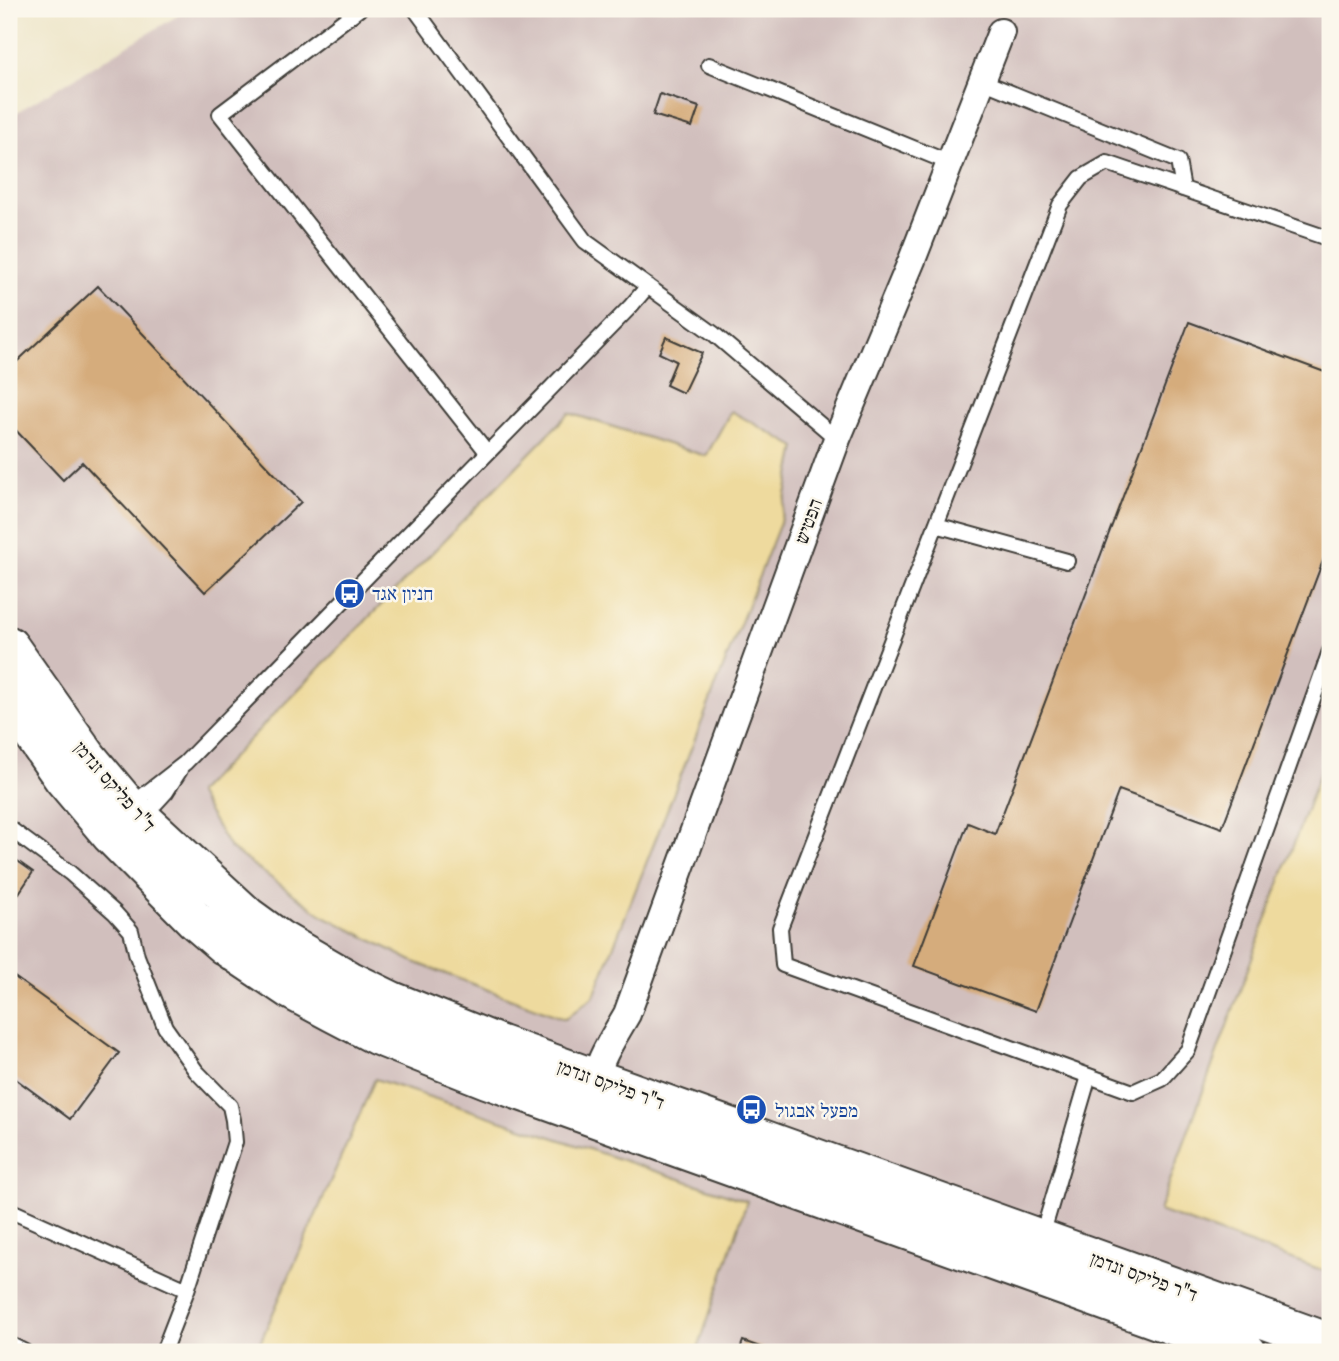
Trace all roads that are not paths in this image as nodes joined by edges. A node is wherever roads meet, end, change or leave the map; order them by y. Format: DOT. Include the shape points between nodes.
graph roads {
  1 [pos="359,9"];
  2 [pos="415,9"];
  3 [pos="1001,32"];
  4 [pos="709,65"];
  5 [pos="982,81"];
  6 [pos="950,163"];
  7 [pos="1183,189"];
  8 [pos="1330,239"];
  9 [pos="648,286"];
  10 [pos="837,439"];
  11 [pos="487,452"];
  12 [pos="936,525"];
  13 [pos="1066,561"];
  14 [pos="9,646"];
  15 [pos="1330,651"];
  16 [pos="23,705"];
  17 [pos="124,823"];
  18 [pos="9,828"];
  19 [pos="1089,1076"];
  20 [pos="603,1081"];
  21 [pos="592,1117"];
  22 [pos="9,1210"];
  23 [pos="1041,1239"];
  24 [pos="187,1290"];
  25 [pos="1330,1343"];
  26 [pos="9,1344"];
  27 [pos="25,1352"];
  28 [pos="163,1352"];
  29 [pos="1247,1352"];
  1 -- 11 [label="lane" via="220,114"];
  2 -- 9 [label="lane" via="585,241"];
  3 -- 5 [label="street, הפטיש"];
  4 -- 6 [label="lane"];
  5 -- 6 [label="street, הפטיש"];
  5 -- 7 [label="lane" via="1178,161"];
  6 -- 10 [label="street, הפטיש"];
  7 -- 8 [label="lane"];
  7 -- 12 [label="lane" via="1107,163 1081,178 1060,205"];
  9 -- 10 [label="lane" via="714,334"];
  9 -- 11 [label="lane"];
  10 -- 20 [label="street, הפטיש" via="627,1014 619,1063"];
  11 -- 17 [label="lane" via="185,764 166,792"];
  12 -- 13 [label="lane"];
  12 -- 19 [label="lane" via="780,928 783,965"];
  14 -- 16 [label="street, ד\"ר פליקס זנדמן"];
  15 -- 19 [label="lane" via="1188,1050 1162,1079 1133,1092"];
  16 -- 17 [label="street, ד\"ר פליקס זנדמן" via="64,778"];
  17 -- 20 [label="street, ד\"ר פליקס זנדמן" via="280,940 392,1002"];
  17 -- 21 [label="street, ד\"ר פליקס זנדמן" via="195,920 291,989 376,1035"];
  18 -- 24 [label="lane" via="70,873 131,931 165,1027 196,1071 230,1106 234,1142"];
  19 -- 23 [label="lane"];
  20 -- 21 [label="street, הפטיש"];
  20 -- 23 [label="street, ד\"ר פליקס זנדמן"];
  21 -- 29 [label="street, ד\"ר פליקס זנדמן"];
  22 -- 24 [label="lane"];
  23 -- 25 [label="street, ד\"ר פליקס זנדמן"];
  24 -- 28 [label="lane"];
  26 -- 27 [label="lane"];
}
